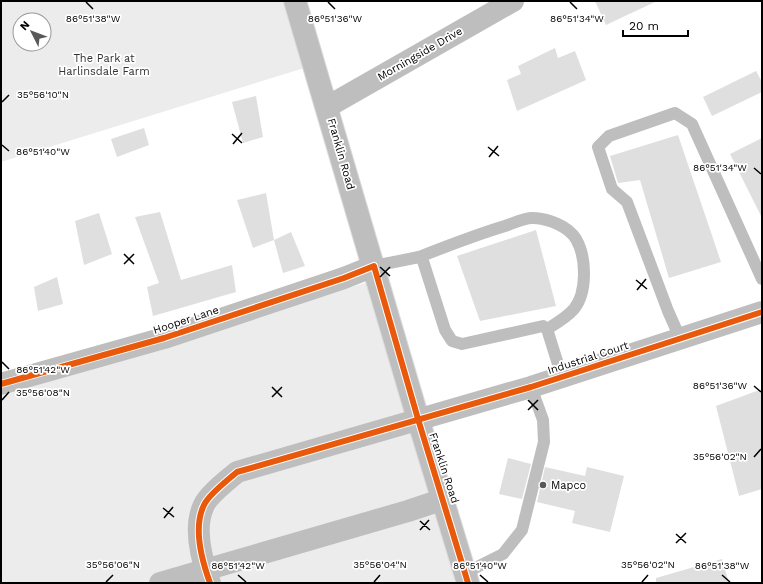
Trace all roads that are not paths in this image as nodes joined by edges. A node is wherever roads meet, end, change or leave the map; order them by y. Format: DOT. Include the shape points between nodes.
graph roads {
  1 [pos="295,1"];
  2 [pos="513,1"];
  3 [pos="327,107"];
  4 [pos="419,257"];
  5 [pos="374,266"];
  6 [pos="762,279"];
  7 [pos="762,312"];
  8 [pos="547,329"];
  9 [pos="680,338"];
  10 [pos="562,377"];
  11 [pos="1,384"];
  12 [pos="531,387"];
  13 [pos="418,419"];
  14 [pos="444,499"];
  15 [pos="207,576"];
  16 [pos="467,578"];
  17 [pos="160,583"];
  1 -- 3 [label="street, Franklin Road"];
  2 -- 3 [label="street, Morningside Drive"];
  3 -- 5 [label="street, Franklin Road"];
  4 -- 5 [label="lane"];
  4 -- 8 [label="lane" via="423,261 445,330 452,341 462,344 538,326"];
  4 -- 8 [label="lane" via="467,238 533,218 551,221 566,229 576,240 582,257 584,288 575,308"];
  5 -- 11 [label="street, Hooper Lane" via="164,338"];
  5 -- 13 [label="street, Franklin Road"];
  6 -- 9 [label="lane" via="692,124 675,113 609,136 598,147 612,189 627,202"];
  7 -- 9 [label="street, Industrial Court"];
  8 -- 10 [label="lane"];
  9 -- 10 [label="street, Industrial Court"];
  10 -- 12 [label="street, Industrial Court"];
  12 -- 13 [label="street, Industrial Court"];
  12 -- 16 [label="lane" via="543,420 544,442 522,530 503,554"];
  13 -- 14 [label="street, Franklin Road"];
  13 -- 15 [label="street, Industrial Court" via="237,472 204,504 199,527"];
  14 -- 15 [label="street"];
  14 -- 16 [label="street, Franklin Road"];
  15 -- 17 [label="street"];
}
